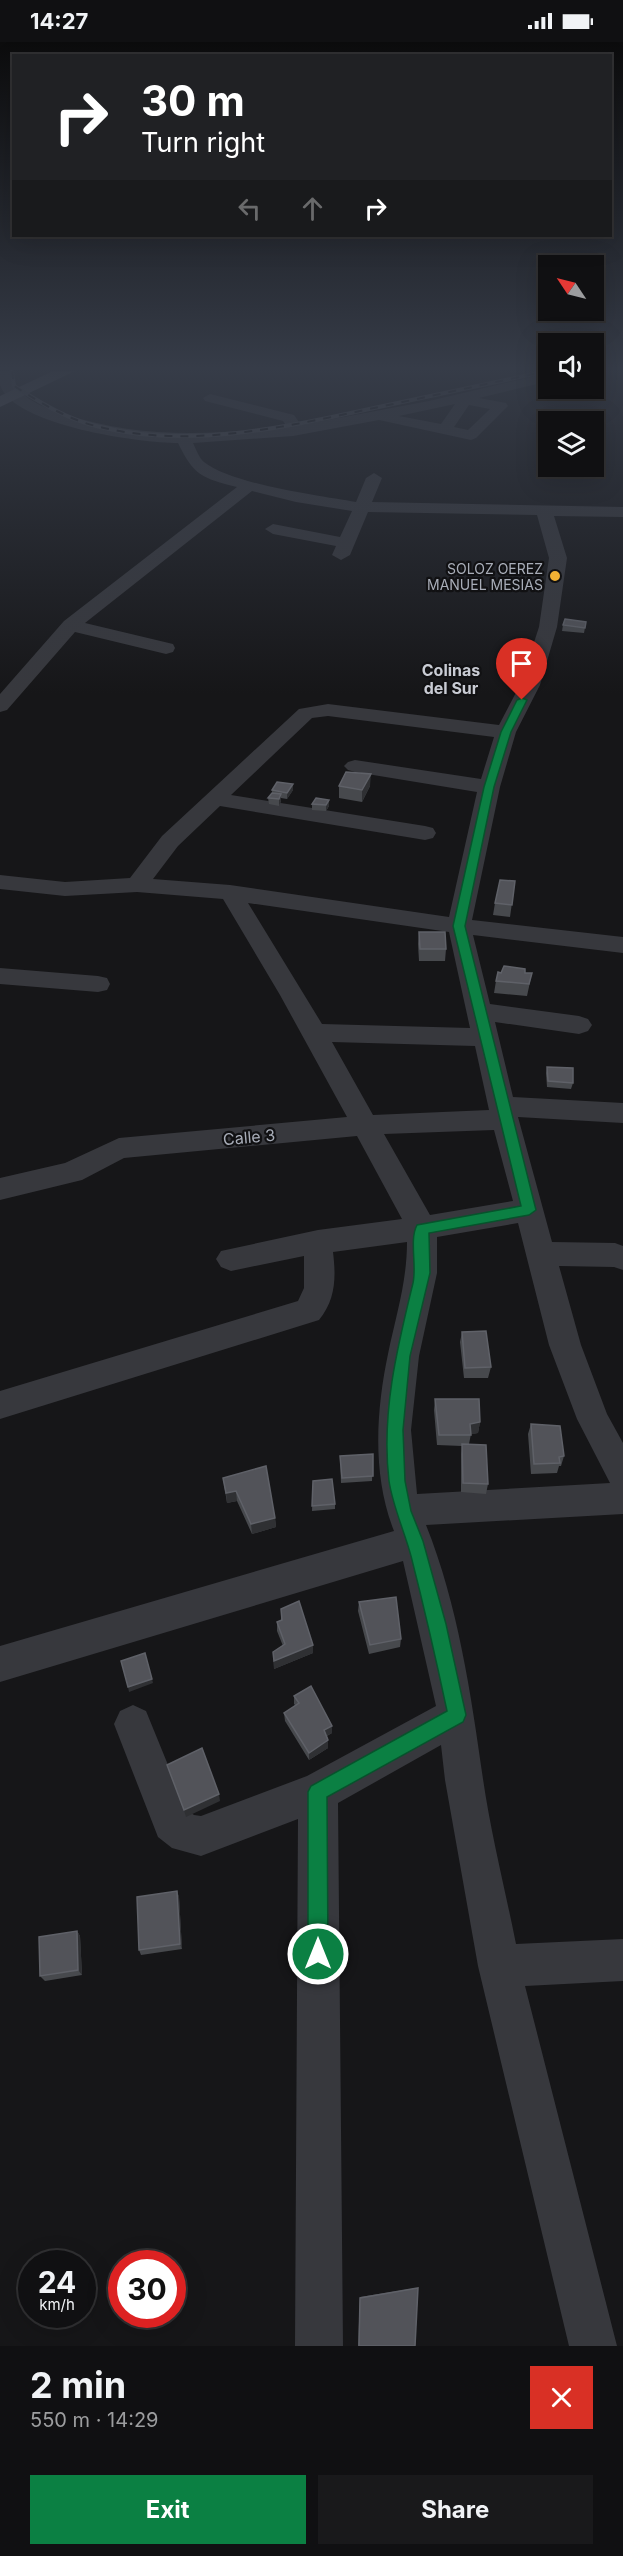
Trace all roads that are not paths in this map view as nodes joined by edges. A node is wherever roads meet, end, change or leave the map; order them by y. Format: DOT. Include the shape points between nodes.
graph roads {
  1 [pos="374,478"];
  2 [pos="223,479"];
  3 [pos="248,486"];
  4 [pos="359,507"];
  5 [pos="544,511"];
  6 [pos="623,512"];
  7 [pos="273,529"];
  8 [pos="71,625"];
  9 [pos="166,648"];
  10 [pos="0,706"];
  11 [pos="506,732"];
  12 [pos="355,766"];
  13 [pos="489,787"];
  14 [pos="216,799"];
  15 [pos="425,832"];
  16 [pos="0,882"];
  17 [pos="137,885"];
  18 [pos="230,892"];
  19 [pos="459,926"];
  20 [pos="623,945"];
  21 [pos="0,975"];
  22 [pos="98,984"];
  23 [pos="479,1011"];
  24 [pos="579,1025"];
  25 [pos="315,1033"];
  26 [pos="485,1037"];
  27 [pos="503,1112"];
  28 [pos="623,1113"];
  29 [pos="366,1125"];
  30 [pos="0,1189"];
  31 [pos="529,1210"];
  32 [pos="422,1228"];
  33 [pos="318,1242"];
  34 [pos="540,1254"];
  35 [pos="623,1258"];
  36 [pos="231,1259"];
  37 [pos="0,1405"];
  38 [pos="623,1475"];
  39 [pos="623,1498"];
  40 [pos="409,1526"];
  41 [pos="0,1664"];
  42 [pos="457,1715"];
  43 [pos="133,1724"];
  44 [pos="318,1792"];
  45 [pos="623,1960"];
  46 [pos="499,1966"];
  47 [pos="319,2346"];
  48 [pos="593,2346"];
  1 -- 4 [label="street"];
  2 -- 3 [label="street"];
  3 -- 4 [label="street"];
  3 -- 8 [label="street"];
  4 -- 5 [label="street"];
  4 -- 7 [label="street" via="343,549"];
  5 -- 6 [label="street"];
  5 -- 11 [label="street" via="558,558 548,627 530,685"];
  8 -- 9 [label="street"];
  8 -- 10 [label="street"];
  11 -- 13 [label="street"];
  11 -- 14 [label="street" via="314,710 300,717"];
  12 -- 13 [label="street"];
  13 -- 19 [label="street"];
  14 -- 15 [label="street"];
  14 -- 17 [label="street" via="170,841"];
  16 -- 17 [label="street" via="66,889"];
  17 -- 18 [label="street"];
  18 -- 19 [label="street"];
  18 -- 25 [label="street"];
  19 -- 20 [label="street"];
  19 -- 23 [label="street"];
  21 -- 22 [label="street"];
  23 -- 24 [label="street"];
  23 -- 26 [label="street"];
  25 -- 26 [label="street"];
  25 -- 29 [label="street"];
  26 -- 27 [label="street"];
  27 -- 28 [label="street, Calle 3"];
  27 -- 29 [label="street, Calle 3"];
  27 -- 31 [label="street"];
  29 -- 30 [label="street, Calle 3" via="119,1148 72,1172"];
  29 -- 32 [label="street"];
  31 -- 32 [label="street"];
  31 -- 34 [label="street"];
  32 -- 33 [label="street"];
  32 -- 40 [label="street" via="422,1273 403,1356 395,1430 397,1481"];
  33 -- 36 [label="street"];
  33 -- 37 [label="street" via="319,1291 315,1305 308,1311"];
  34 -- 35 [label="street"];
  34 -- 38 [label="street" via="565,1345 593,1419"];
  39 -- 40 [label="street"];
  40 -- 41 [label="street"];
  40 -- 42 [label="street" via="437,1624"];
  42 -- 44 [label="street"];
  42 -- 46 [label="street" via="464,1780"];
  43 -- 44 [label="street" via="172,1823 186,1834 201,1836"];
  44 -- 47 [label="street"];
  45 -- 46 [label="street"];
  46 -- 48 [label="street"];
}
